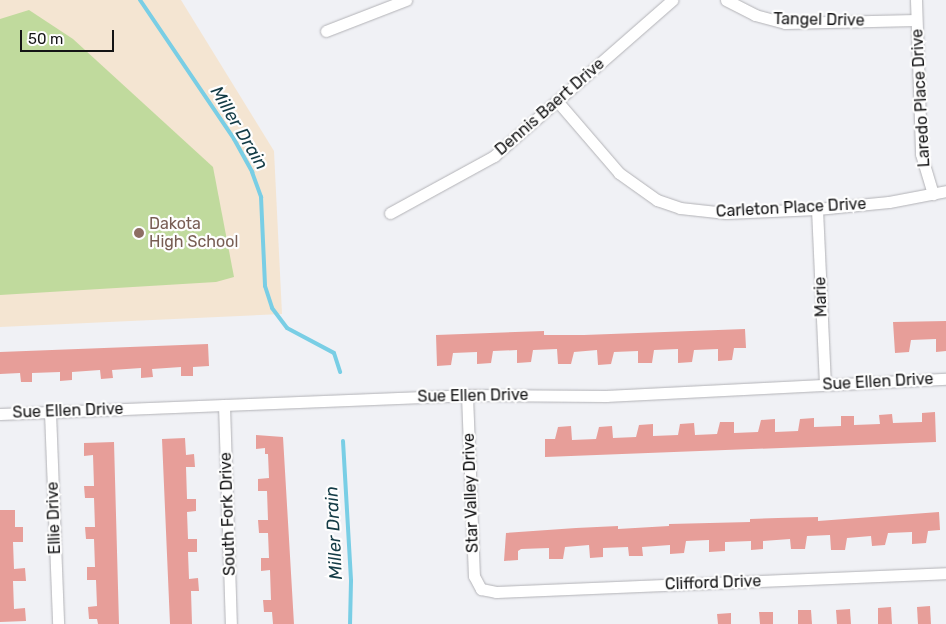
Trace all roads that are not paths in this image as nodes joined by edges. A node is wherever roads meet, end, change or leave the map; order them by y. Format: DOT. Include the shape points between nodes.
graph roads {
  1 [pos="406,0"];
  2 [pos="672,0"];
  3 [pos="726,0"];
  4 [pos="916,0"];
  5 [pos="916,20"];
  6 [pos="326,32"];
  7 [pos="558,102"];
  8 [pos="946,191"];
  9 [pos="933,194"];
  10 [pos="817,209"];
  11 [pos="390,213"];
  12 [pos="946,380"];
  13 [pos="825,385"];
  14 [pos="468,395"];
  15 [pos="224,405"];
  16 [pos="50,412"];
  17 [pos="0,414"];
  18 [pos="946,573"];
  19 [pos="481,589"];
  20 [pos="58,624"];
  21 [pos="231,624"];
  1 -- 6 [label="street"];
  2 -- 7 [label="street, Dennis Baert Drive"];
  3 -- 5 [label="street, Tangel Drive" via="755,15 785,22"];
  4 -- 5 [label="street, Laredo Place Drive"];
  5 -- 9 [label="street, Laredo Place Drive" via="921,154"];
  7 -- 10 [label="street, Carleton Place Drive" via="619,174 657,200 680,208 726,213"];
  7 -- 11 [label="street, Dennis Baert Drive" via="494,156"];
  8 -- 9 [label="street, Carleton Place Drive"];
  9 -- 10 [label="street, Carleton Place Drive"];
  10 -- 13 [label="street, Marie"];
  12 -- 13 [label="street, Sue Ellen Drive"];
  13 -- 14 [label="street, Sue Ellen Drive" via="606,396"];
  14 -- 15 [label="street, Sue Ellen Drive"];
  14 -- 19 [label="street, Star Valley Drive" via="474,576"];
  15 -- 16 [label="street, Sue Ellen Drive"];
  15 -- 21 [label="street, South Fork Drive"];
  16 -- 17 [label="street, Sue Ellen Drive"];
  16 -- 20 [label="street, Ellie Drive"];
  18 -- 19 [label="street, Clifford Drive" via="496,592"];
}
